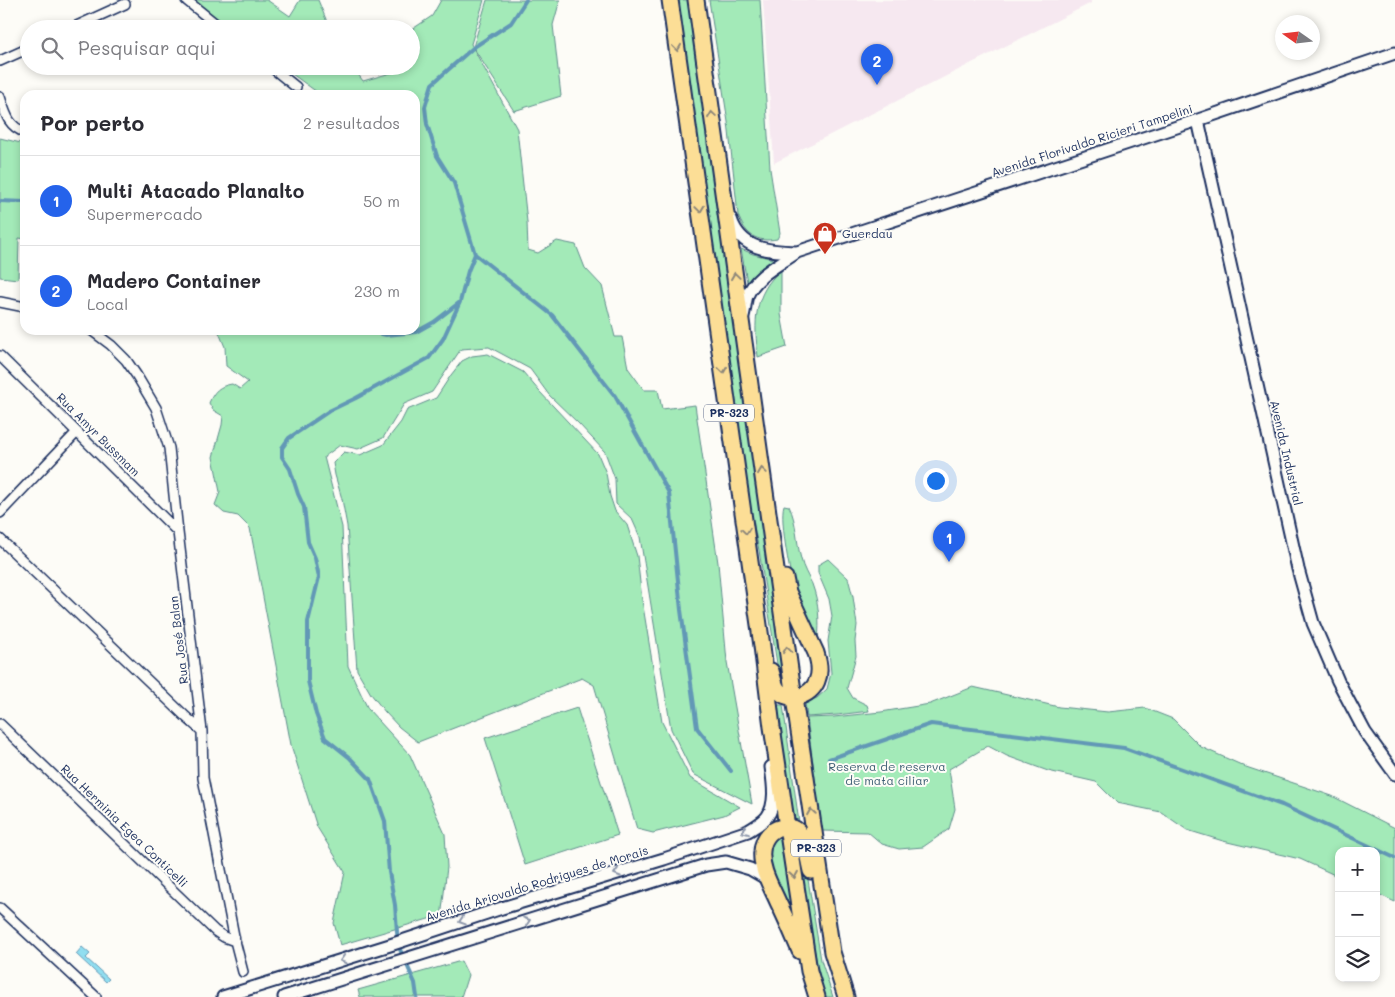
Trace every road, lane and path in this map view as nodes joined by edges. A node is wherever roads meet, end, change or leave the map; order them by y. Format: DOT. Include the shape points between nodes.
graph roads {
  1 [pos="186,0"];
  2 [pos="670,0"];
  3 [pos="696,0"];
  4 [pos="125,4"];
  5 [pos="90,20"];
  6 [pos="211,20"];
  7 [pos="20,52"];
  8 [pos="1395,53"];
  9 [pos="0,61"];
  10 [pos="282,75"];
  11 [pos="296,86"];
  12 [pos="0,96"];
  13 [pos="1198,120"];
  14 [pos="20,131"];
  15 [pos="724,201"];
  16 [pos="796,252"];
  17 [pos="0,302"];
  18 [pos="20,306"];
  19 [pos="742,325"];
  20 [pos="98,335"];
  21 [pos="0,356"];
  22 [pos="77,432"];
  23 [pos="0,513"];
  24 [pos="770,523"];
  25 [pos="178,532"];
  26 [pos="0,539"];
  27 [pos="762,646"];
  28 [pos="794,698"];
  29 [pos="0,724"];
  30 [pos="772,726"];
  31 [pos="202,731"];
  32 [pos="1395,774"];
  33 [pos="786,827"];
  34 [pos="769,880"];
  35 [pos="0,908"];
  36 [pos="235,941"];
  37 [pos="832,952"];
  38 [pos="809,971"];
  39 [pos="243,972"];
  40 [pos="96,997"];
  41 [pos="223,997"];
  42 [pos="284,997"];
  43 [pos="817,997"];
  44 [pos="846,997"];
  1 -- 6 [label="street"];
  2 -- 27 [label="highway, PR-323, one-way"];
  15 -- 3 [label="highway, PR-323, one-way"];
  4 -- 5 [label="street"];
  7 -- 9 [label="street"];
  8 -- 13 [label="street, Avenida Florivaldo Ricieri Tampelini"];
  10 -- 11 [label="street"];
  12 -- 14 [label="street" via="9,121"];
  13 -- 16 [label="street, Avenida Florivaldo Ricieri Tampelini"];
  13 -- 32 [label="street, Avenida Industrial" via="1298,569 1313,623 1365,732"];
  15 -- 16 [label="street, Avenida Florivaldo Ricieri Tampelini" via="733,225 745,241 770,251"];
  19 -- 15 [label="highway, PR-323, one-way"];
  16 -- 19 [label="street, Avenida Florivaldo Ricieri Tampelini" via="756,282 747,297"];
  17 -- 18 [label="street"];
  24 -- 19 [label="highway, PR-323, one-way"];
  20 -- 25 [label="street, Rua José Balan" via="126,360 156,408 169,448"];
  21 -- 22 [label="street, Rua Amyr Bussmam"];
  22 -- 23 [label="street"];
  22 -- 25 [label="street, Rua Amyr Bussmam"];
  28 -- 24 [label="highway, PR-323, one-way"];
  24 -- 28 [label="highway" via="776,532 788,592 819,663 817,682 810,691"];
  25 -- 31 [label="street, Rua José Balan"];
  26 -- 31 [label="street"];
  27 -- 28 [label="highway" via="775,686 785,697"];
  27 -- 30 [label="highway, PR-323"];
  37 -- 28 [label="highway, PR-323, one-way"];
  29 -- 36 [label="street, Rua Herminia Egea Conticelli" via="215,931"];
  30 -- 33 [label="highway, PR-323"];
  30 -- 41 [label="street, Avenida Ariovaldo Rodrigues de Morais, one-way" via="769,734 774,796 768,816 748,831"];
  31 -- 36 [label="street, Rua José Balan" via="203,778"];
  33 -- 34 [label="highway" via="771,831 764,842 763,866"];
  33 -- 37 [label="highway" via="795,828 802,839"];
  33 -- 38 [label="highway, PR-323, one-way"];
  34 -- 38 [label="highway"];
  42 -- 34 [label="street, one-way" via="706,865 726,862 750,869"];
  35 -- 40 [label="street"];
  36 -- 39 [label="street, Rua José Balan"];
  37 -- 44 [label="highway, PR-323"];
  38 -- 43 [label="highway, PR-323"];
}
